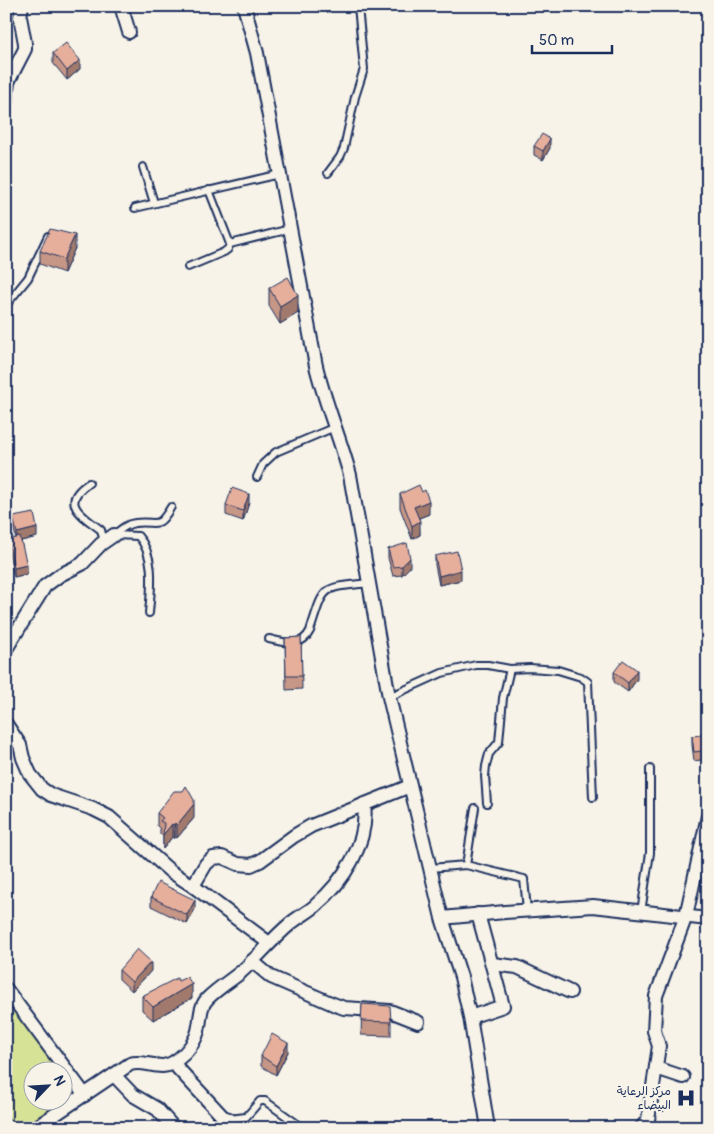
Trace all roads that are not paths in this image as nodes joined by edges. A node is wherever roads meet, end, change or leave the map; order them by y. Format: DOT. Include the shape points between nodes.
graph roads {
  1 [pos="22,6"];
  2 [pos="121,6"];
  3 [pos="244,6"];
  4 [pos="358,6"];
  5 [pos="129,32"];
  6 [pos="6,100"];
  7 [pos="143,168"];
  8 [pos="328,173"];
  9 [pos="280,174"];
  10 [pos="209,190"];
  11 [pos="154,203"];
  12 [pos="135,208"];
  13 [pos="290,229"];
  14 [pos="48,236"];
  15 [pos="230,244"];
  16 [pos="188,267"];
  17 [pos="6,305"];
  18 [pos="335,427"];
  19 [pos="257,477"];
  20 [pos="89,483"];
  21 [pos="171,506"];
  22 [pos="109,539"];
  23 [pos="370,582"];
  24 [pos="149,613"];
  25 [pos="269,639"];
  26 [pos="6,649"];
  27 [pos="510,669"];
  28 [pos="390,697"];
  29 [pos="6,724"];
  30 [pos="650,769"];
  31 [pos="410,786"];
  32 [pos="593,797"];
  33 [pos="487,803"];
  34 [pos="364,804"];
  35 [pos="475,808"];
  36 [pos="708,816"];
  37 [pos="466,865"];
  38 [pos="430,868"];
  39 [pos="193,886"];
  40 [pos="527,910"];
  41 [pos="641,912"];
  42 [pos="478,914"];
  43 [pos="686,916"];
  44 [pos="442,918"];
  45 [pos="708,919"];
  46 [pos="269,943"];
  47 [pos="252,961"];
  48 [pos="492,964"];
  49 [pos="6,990"];
  50 [pos="570,992"];
  51 [pos="470,1017"];
  52 [pos="418,1022"];
  53 [pos="173,1063"];
  54 [pos="656,1068"];
  55 [pos="114,1075"];
  56 [pos="683,1077"];
  57 [pos="85,1096"];
  58 [pos="229,1119"];
  59 [pos="35,1128"];
  60 [pos="174,1128"];
  61 [pos="303,1128"];
  62 [pos="488,1128"];
  63 [pos="641,1128"];
  1 -- 6 [label="street" via="20,17 25,49 8,82"];
  2 -- 5 [label="street"];
  3 -- 9 [label="street" via="257,53"];
  4 -- 8 [label="lane" via="364,69 344,148"];
  7 -- 11 [label="lane"];
  9 -- 10 [label="lane"];
  9 -- 13 [label="street"];
  10 -- 11 [label="lane"];
  10 -- 15 [label="lane"];
  11 -- 12 [label="lane"];
  13 -- 15 [label="lane"];
  13 -- 18 [label="street" via="316,366"];
  14 -- 17 [label="lane" via="28,278"];
  15 -- 16 [label="lane" via="224,252"];
  18 -- 19 [label="lane" via="276,452 263,464"];
  18 -- 23 [label="street" via="350,475"];
  20 -- 22 [label="lane" via="78,491 77,509"];
  21 -- 22 [label="lane" via="160,522 130,524"];
  22 -- 24 [label="lane" via="138,536 146,546 151,574"];
  22 -- 26 [label="street" via="82,564 56,574 44,586"];
  23 -- 25 [label="lane" via="325,591 320,597 308,637 292,644"];
  23 -- 28 [label="street"];
  27 -- 28 [label="lane" via="488,665 463,668"];
  27 -- 32 [label="lane" via="558,670 588,682"];
  27 -- 33 [label="lane" via="503,698 499,742 489,754 486,766"];
  28 -- 31 [label="street"];
  29 -- 39 [label="street" via="20,745 30,774 42,789 108,817 155,859"];
  30 -- 41 [label="lane" via="650,853"];
  31 -- 34 [label="street"];
  31 -- 38 [label="street"];
  34 -- 39 [label="street" via="302,830 251,865 222,857 213,858"];
  34 -- 46 [label="street" via="356,852 334,888"];
  35 -- 37 [label="lane"];
  36 -- 43 [label="street"];
  37 -- 38 [label="lane"];
  37 -- 40 [label="lane" via="524,879"];
  38 -- 44 [label="street"];
  39 -- 46 [label="street"];
  40 -- 41 [label="street" via="593,906"];
  40 -- 42 [label="street"];
  41 -- 43 [label="street"];
  42 -- 44 [label="street"];
  42 -- 48 [label="street"];
  43 -- 45 [label="street"];
  43 -- 54 [label="street" via="656,996 654,1031 659,1046"];
  44 -- 51 [label="street"];
  46 -- 47 [label="street"];
  47 -- 52 [label="street" via="271,977 344,1008 385,1010"];
  47 -- 53 [label="street" via="202,1005 194,1042"];
  48 -- 50 [label="street" via="517,967"];
  48 -- 51 [label="street" via="503,1006"];
  49 -- 57 [label="street"];
  51 -- 62 [label="street"];
  53 -- 55 [label="street" via="162,1067 135,1062"];
  53 -- 58 [label="street" via="223,1117"];
  54 -- 56 [label="street"];
  54 -- 63 [label="street" via="648,1120"];
  55 -- 57 [label="street"];
  55 -- 60 [label="street" via="133,1095 157,1109"];
  57 -- 59 [label="street"];
  58 -- 61 [label="lane" via="246,1117 260,1101 265,1101"];
}
